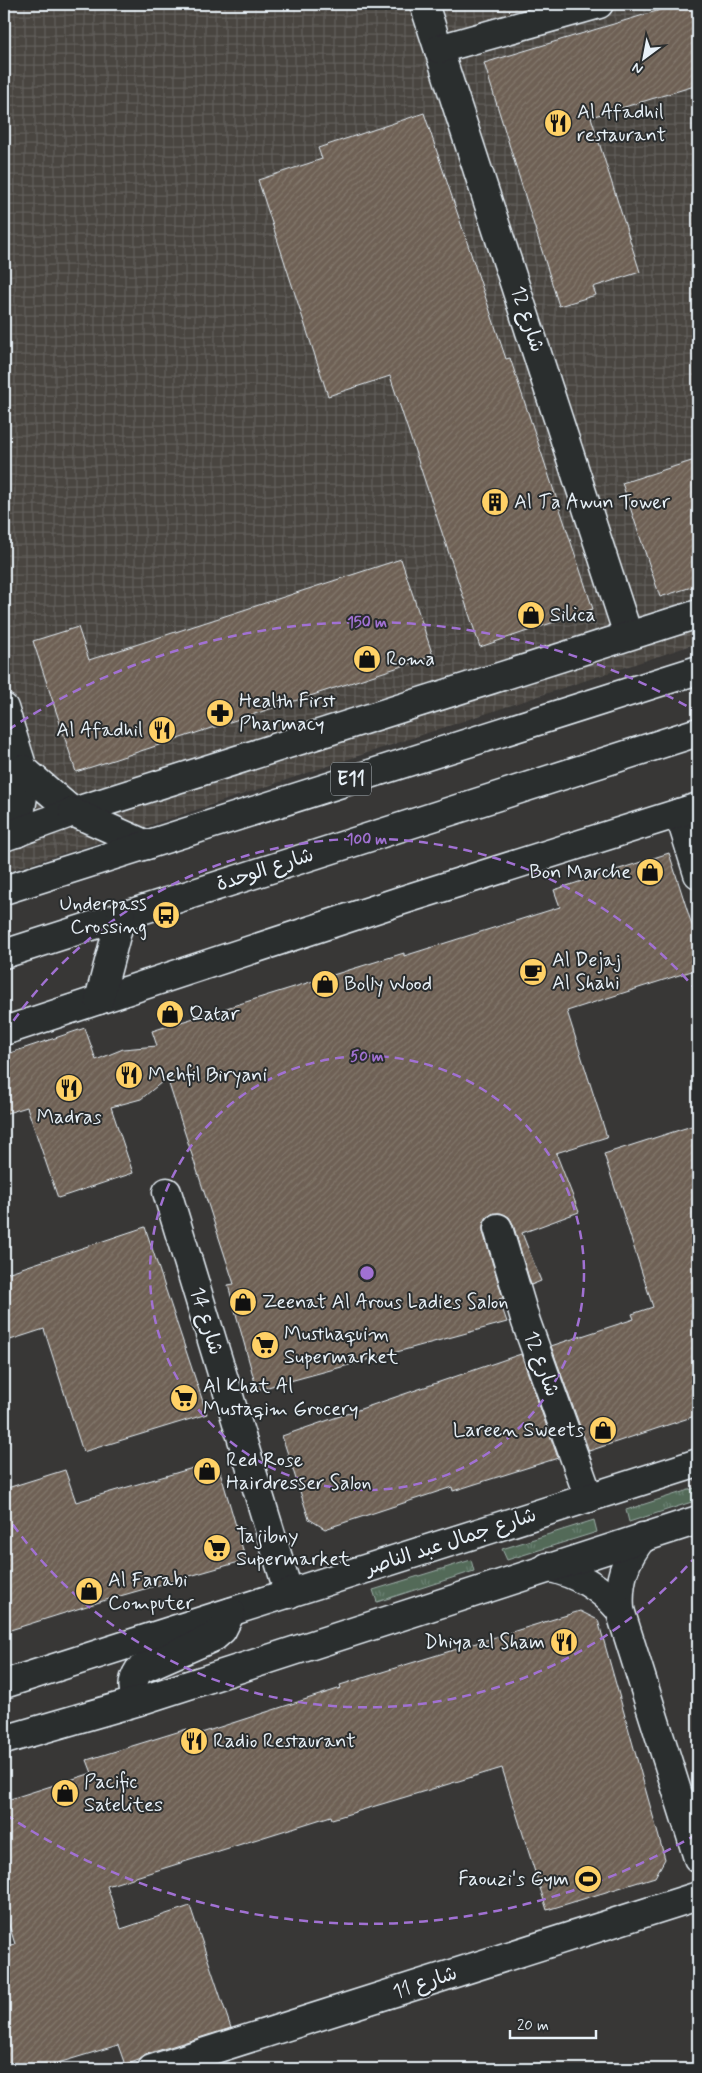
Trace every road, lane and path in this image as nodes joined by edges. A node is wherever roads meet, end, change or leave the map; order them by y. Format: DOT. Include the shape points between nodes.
graph roads {
  1 [pos="424,4"];
  2 [pos="598,4"];
  3 [pos="439,49"];
  4 [pos="698,614"];
  5 [pos="628,635"];
  6 [pos="698,670"];
  7 [pos="4,708"];
  8 [pos="698,732"];
  9 [pos="23,768"];
  10 [pos="688,810"];
  11 [pos="73,812"];
  12 [pos="10,835"];
  13 [pos="147,845"];
  14 [pos="698,874"];
  15 [pos="4,890"];
  16 [pos="121,916"];
  17 [pos="4,954"];
  18 [pos="99,1000"];
  19 [pos="4,1031"];
  20 [pos="167,1192"];
  21 [pos="498,1228"];
  22 [pos="698,1462"];
  23 [pos="589,1498"];
  24 [pos="698,1520"];
  25 [pos="643,1538"];
  26 [pos="547,1567"];
  27 [pos="289,1594"];
  28 [pos="620,1610"];
  29 [pos="231,1612"];
  30 [pos="4,1684"];
  31 [pos="139,1701"];
  32 [pos="4,1740"];
  33 [pos="698,1858"];
  34 [pos="698,1896"];
  35 [pos="152,2069"];
  1 -- 3 [label="main road, شارع 12"];
  2 -- 3 [label="main road"];
  3 -- 5 [label="main road, شارع 12"];
  4 -- 5 [label="main road"];
  5 -- 11 [label="main road"];
  6 -- 13 [label="main road, E11"];
  7 -- 9 [label="main road"];
  8 -- 16 [label="main road, شارع الوحدة"];
  9 -- 11 [label="main road"];
  9 -- 12 [label="main road" via="24,790"];
  10 -- 14 [label="main road"];
  10 -- 18 [label="main road"];
  11 -- 12 [label="main road"];
  11 -- 13 [label="main road"];
  13 -- 15 [label="main road, E11"];
  16 -- 17 [label="main road, شارع الوحدة"];
  16 -- 18 [label="main road"];
  18 -- 19 [label="main road"];
  20 -- 27 [label="main road, شارع 14"];
  21 -- 23 [label="main road, شارع 12" via="526,1322"];
  22 -- 23 [label="main road, شارع جمال عبد الناصر"];
  23 -- 27 [label="main road, شارع جمال عبد الناصر"];
  24 -- 25 [label="main road"];
  25 -- 26 [label="main road"];
  25 -- 28 [label="main road" via="623,1571"];
  26 -- 28 [label="main road" via="581,1577 609,1597"];
  26 -- 31 [label="main road"];
  27 -- 29 [label="main road, شارع جمال عبد الناصر"];
  28 -- 33 [label="main road"];
  29 -- 30 [label="main road, شارع جمال عبد الناصر"];
  29 -- 31 [label="main road" via="225,1626 214,1637 139,1670 132,1686"];
  31 -- 32 [label="main road"];
  34 -- 35 [label="main road, شارع 11"];
}
